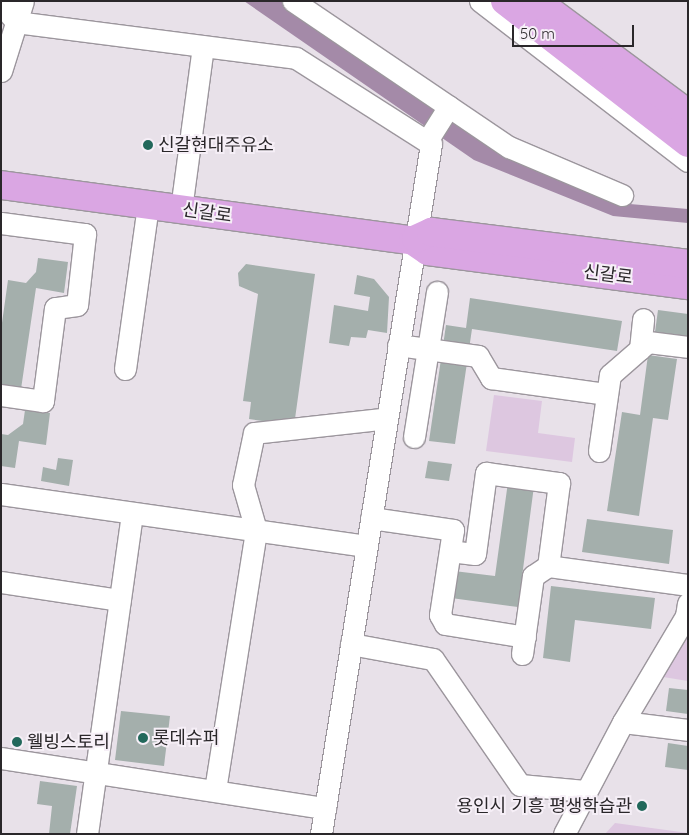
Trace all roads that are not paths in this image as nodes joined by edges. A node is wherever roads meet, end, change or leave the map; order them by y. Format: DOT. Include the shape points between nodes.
graph roads {
  1 [pos="23,1"];
  2 [pos="293,1"];
  3 [pos="480,1"];
  4 [pos="505,1"];
  5 [pos="536,1"];
  6 [pos="1,4"];
  7 [pos="16,22"];
  8 [pos="203,46"];
  9 [pos="1,71"];
  10 [pos="449,106"];
  11 [pos="688,114"];
  12 [pos="427,140"];
  13 [pos="688,143"];
  14 [pos="688,161"];
  15 [pos="1,185"];
  16 [pos="622,195"];
  17 [pos="148,205"];
  18 [pos="181,209"];
  19 [pos="1,223"];
  20 [pos="413,241"];
  21 [pos="688,264"];
  22 [pos="688,285"];
  23 [pos="437,292"];
  24 [pos="643,318"];
  25 [pos="398,345"];
  26 [pos="688,347"];
  27 [pos="428,349"];
  28 [pos="640,349"];
  29 [pos="125,369"];
  30 [pos="607,394"];
  31 [pos="1,396"];
  32 [pos="380,419"];
  33 [pos="414,437"];
  34 [pos="599,451"];
  35 [pos="1,494"];
  36 [pos="132,513"];
  37 [pos="371,518"];
  38 [pos="256,530"];
  39 [pos="366,546"];
  40 [pos="450,550"];
  41 [pos="548,566"];
  42 [pos="1,582"];
  43 [pos="688,585"];
  44 [pos="120,600"];
  45 [pos="687,612"];
  46 [pos="351,644"];
  47 [pos="622,722"];
  48 [pos="688,730"];
  49 [pos="1,758"];
  50 [pos="96,770"];
  51 [pos="215,790"];
  52 [pos="585,791"];
  53 [pos="325,808"];
  54 [pos="88,834"];
  55 [pos="321,834"];
  56 [pos="564,834"];
  1 -- 7 [label="street"];
  2 -- 10 [label="street"];
  3 -- 14 [label="street"];
  4 -- 13 [label="main road"];
  5 -- 11 [label="main road"];
  6 -- 7 [label="street"];
  7 -- 8 [label="street"];
  7 -- 9 [label="street"];
  8 -- 12 [label="street" via="296,58"];
  8 -- 18 [label="street"];
  10 -- 12 [label="street"];
  10 -- 16 [label="street" via="509,147"];
  12 -- 20 [label="street" via="431,144"];
  15 -- 17 [label="main road, 신갈로"];
  17 -- 18 [label="main road, 신갈로"];
  17 -- 29 [label="street"];
  18 -- 20 [label="main road, 신갈로"];
  19 -- 31 [label="street" via="85,234 78,304 55,308 43,401"];
  20 -- 21 [label="main road, 신갈로" via="431,232"];
  20 -- 22 [label="main road, 신갈로" via="428,251"];
  20 -- 25 [label="street"];
  23 -- 27 [label="street"];
  24 -- 28 [label="street"];
  25 -- 27 [label="street"];
  25 -- 37 [label="street"];
  26 -- 28 [label="street" via="648,342"];
  27 -- 30 [label="street" via="478,356 491,378"];
  27 -- 33 [label="street"];
  28 -- 30 [label="street" via="610,375"];
  30 -- 34 [label="street"];
  32 -- 38 [label="street" via="254,433 244,485"];
  35 -- 36 [label="street"];
  36 -- 38 [label="street"];
  36 -- 44 [label="street"];
  37 -- 39 [label="street"];
  37 -- 40 [label="street" via="453,530"];
  38 -- 39 [label="street"];
  38 -- 51 [label="street"];
  39 -- 46 [label="street"];
  40 -- 41 [label="street" via="440,616 445,624 524,646 533,576"];
  40 -- 41 [label="street" via="475,554 486,472 559,482"];
  41 -- 43 [label="street"];
  42 -- 44 [label="street"];
  44 -- 50 [label="street"];
  45 -- 47 [label="street"];
  46 -- 52 [label="street" via="433,659 520,785"];
  46 -- 53 [label="street"];
  47 -- 48 [label="street"];
  47 -- 52 [label="street"];
  49 -- 50 [label="street"];
  50 -- 51 [label="street"];
  50 -- 54 [label="street"];
  51 -- 53 [label="street"];
  52 -- 56 [label="street"];
  53 -- 55 [label="street"];
}
